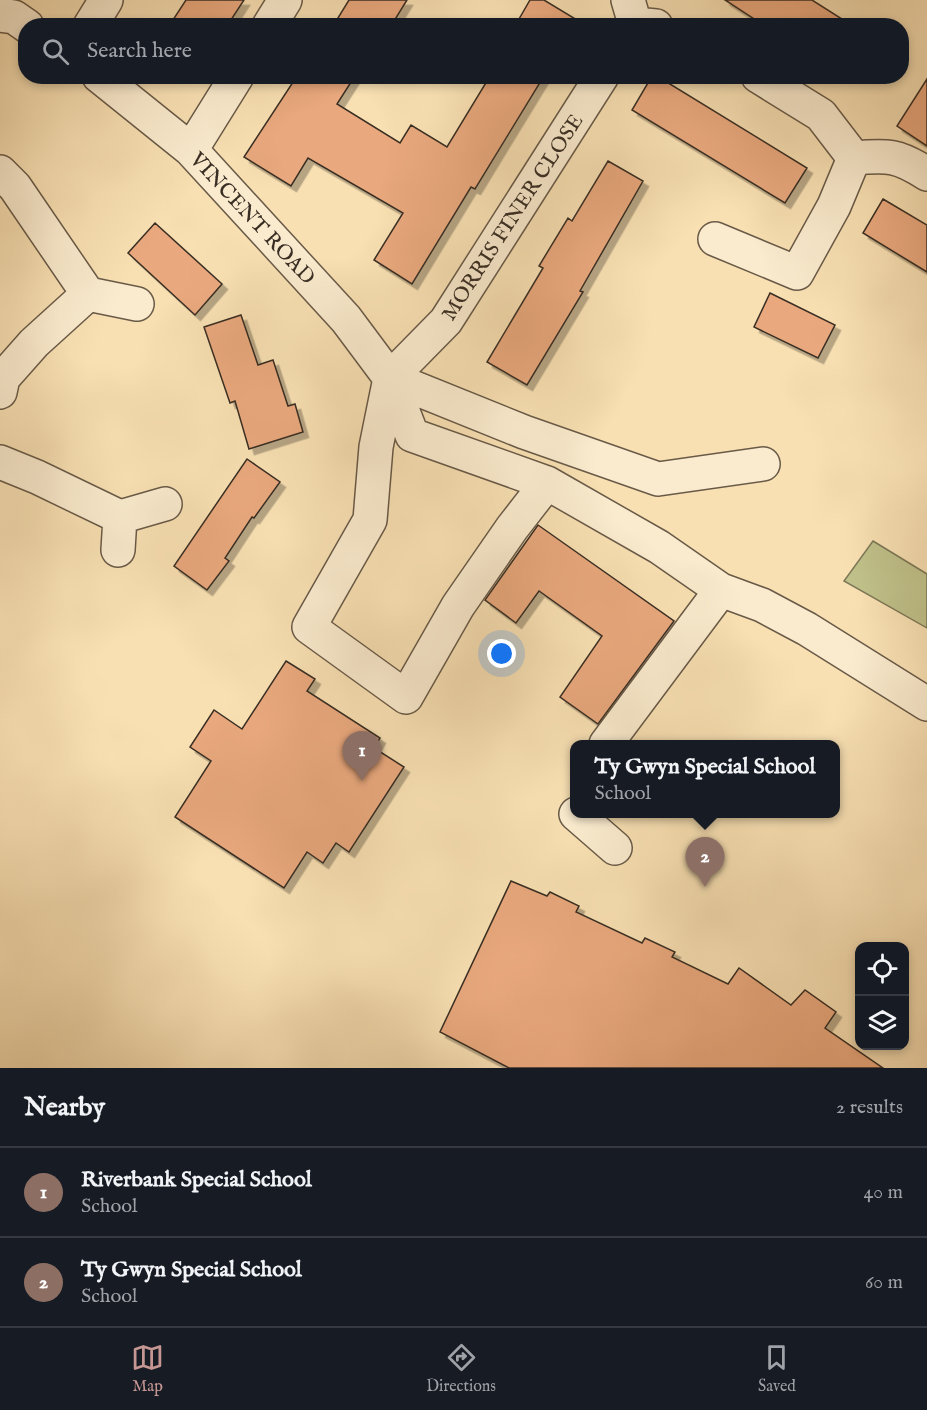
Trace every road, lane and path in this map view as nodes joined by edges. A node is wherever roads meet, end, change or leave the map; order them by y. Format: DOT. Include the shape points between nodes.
graph roads {
  1 [pos="106,0"];
  2 [pos="285,0"];
  3 [pos="0,15"];
  4 [pos="95,18"];
  5 [pos="274,18"];
  6 [pos="18,20"];
  7 [pos="109,84"];
  8 [pos="232,84"];
  9 [pos="597,84"];
  10 [pos="771,84"];
  11 [pos="191,150"];
  12 [pos="854,158"];
  13 [pos="0,172"];
  14 [pos="927,174"];
  15 [pos="715,239"];
  16 [pos="88,294"];
  17 [pos="137,304"];
  18 [pos="390,378"];
  19 [pos="0,392"];
  20 [pos="0,462"];
  21 [pos="763,464"];
  22 [pos="547,483"];
  23 [pos="165,504"];
  24 [pos="120,517"];
  25 [pos="118,550"];
  26 [pos="721,590"];
  27 [pos="927,704"];
  28 [pos="609,740"];
  29 [pos="570,792"];
  30 [pos="570,808"];
  31 [pos="581,818"];
  32 [pos="615,848"];
  1 -- 4 [label="street"];
  2 -- 5 [label="street"];
  3 -- 6 [label="street"];
  7 -- 11 [label="street, VINCENT ROAD"];
  8 -- 11 [label="street"];
  9 -- 18 [label="street, MORRIS FINER CLOSE" via="446,321"];
  10 -- 12 [label="street" via="821,115"];
  11 -- 18 [label="street, VINCENT ROAD" via="346,319"];
  12 -- 14 [label="street" via="886,156 908,162"];
  12 -- 15 [label="street" via="834,206 797,273"];
  13 -- 16 [label="street" via="15,187"];
  16 -- 17 [label="street"];
  16 -- 19 [label="street" via="34,343 3,378"];
  18 -- 21 [label="street" via="524,432 658,479"];
  18 -- 22 [label="street, VINCENT ROAD" via="412,435"];
  18 -- 22 [label="street" via="376,447 370,520 309,627 406,697 458,606"];
  20 -- 24 [label="street"];
  22 -- 26 [label="street, VINCENT ROAD" via="659,547"];
  23 -- 24 [label="street"];
  24 -- 25 [label="street"];
  26 -- 27 [label="street, VINCENT ROAD" via="762,605"];
  26 -- 28 [label="street"];
  29 -- 30 [label="street" via="563,802"];
  31 -- 32 [label="street"];
}
